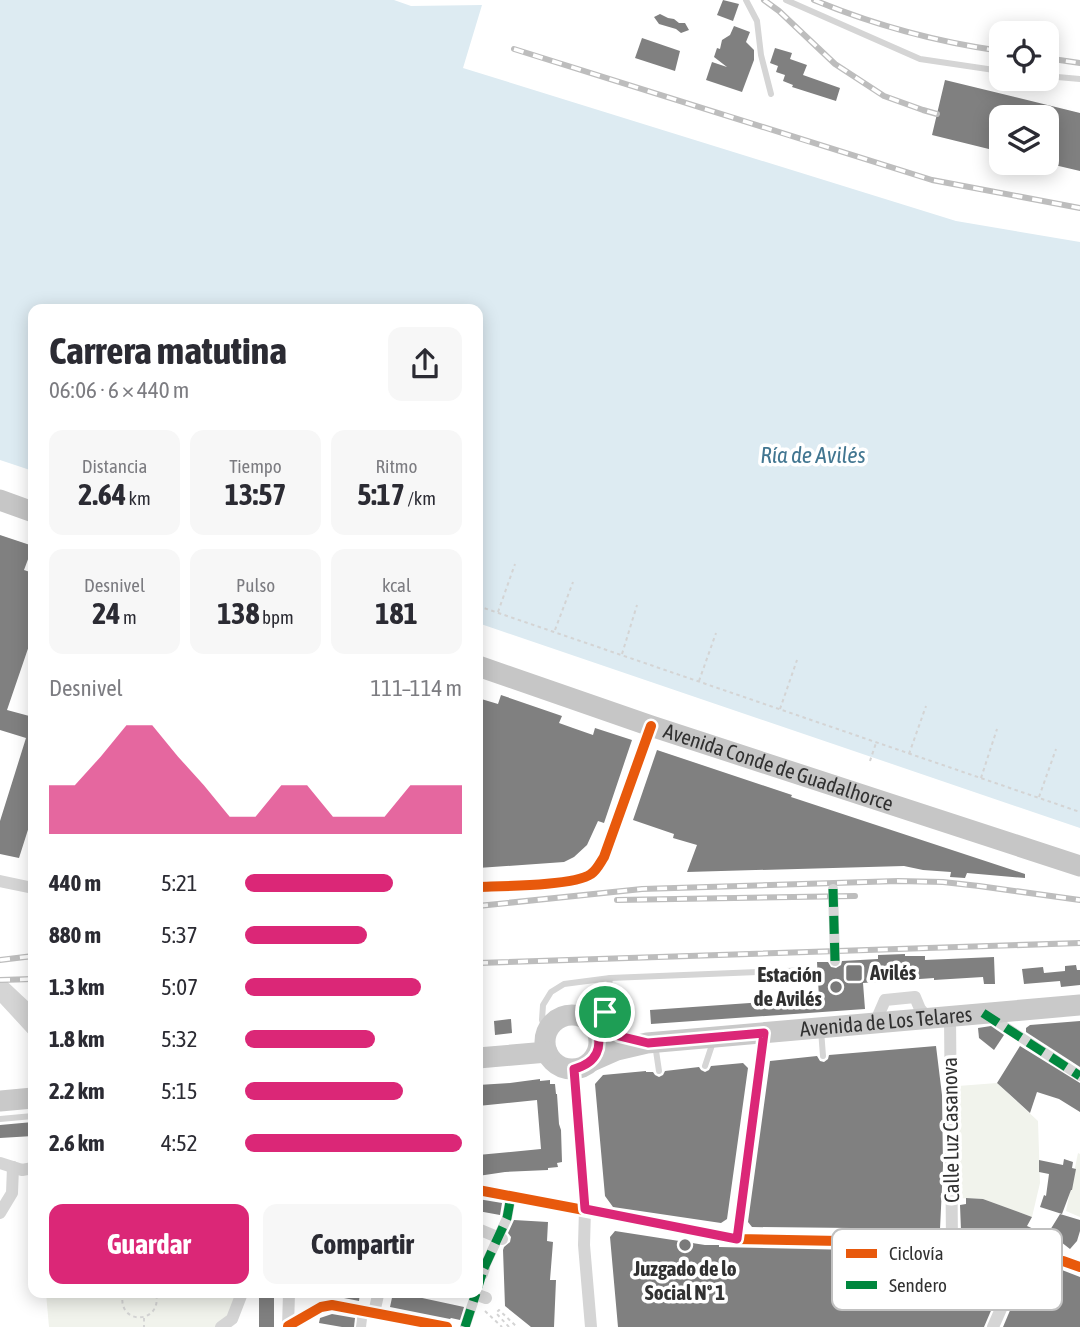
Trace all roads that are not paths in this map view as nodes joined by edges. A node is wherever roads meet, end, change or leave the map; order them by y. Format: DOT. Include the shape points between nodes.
graph roads {
  1 [pos="746,0"];
  2 [pos="786,0"];
  3 [pos="989,69"];
  4 [pos="1059,77"];
  5 [pos="1080,79"];
  6 [pos="771,94"];
  7 [pos="0,500"];
  8 [pos="28,510"];
  9 [pos="483,668"];
  10 [pos="651,726"];
  11 [pos="1080,866"];
  12 [pos="0,880"];
  13 [pos="28,887"];
  14 [pos="483,887"];
  15 [pos="833,889"];
  16 [pos="835,961"];
  17 [pos="810,970"];
  18 [pos="610,978"];
  19 [pos="0,983"];
  20 [pos="5,995"];
  21 [pos="1080,1006"];
  22 [pos="28,1011"];
  23 [pos="983,1013"];
  24 [pos="950,1016"];
  25 [pos="28,1024"];
  26 [pos="821,1028"];
  27 [pos="764,1033"];
  28 [pos="715,1037"];
  29 [pos="598,1039"];
  30 [pos="547,1042"];
  31 [pos="651,1043"];
  32 [pos="823,1056"];
  33 [pos="483,1058"];
  34 [pos="705,1066"];
  35 [pos="659,1071"];
  36 [pos="1080,1076"];
  37 [pos="28,1090"];
  38 [pos="28,1098"];
  39 [pos="0,1099"];
  40 [pos="28,1116"];
  41 [pos="0,1119"];
  42 [pos="0,1163"];
  43 [pos="13,1167"];
  44 [pos="28,1169"];
  45 [pos="483,1191"];
  46 [pos="511,1196"];
  47 [pos="585,1209"];
  48 [pos="0,1213"];
  49 [pos="952,1229"];
  50 [pos="483,1231"];
  51 [pos="500,1238"];
  52 [pos="737,1239"];
  53 [pos="832,1241"];
  54 [pos="1062,1261"];
  55 [pos="1080,1266"];
  56 [pos="483,1267"];
  57 [pos="241,1298"];
  58 [pos="242,1298"];
  59 [pos="289,1298"];
  60 [pos="376,1298"];
  61 [pos="477,1298"];
  62 [pos="1000,1310"];
  63 [pos="369,1312"];
  64 [pos="288,1326"];
  65 [pos="221,1327"];
  66 [pos="240,1327"];
  67 [pos="361,1327"];
  68 [pos="447,1327"];
  69 [pos="465,1327"];
  70 [pos="591,1327"];
  71 [pos="993,1327"];
  1 -- 6 [label="lane" via="757,21"];
  2 -- 3 [label="lane" via="920,59"];
  4 -- 5 [label="lane"];
  7 -- 8 [label="highway"];
  9 -- 10 [label="highway, Avenida Conde de Guadalhorce"];
  10 -- 11 [label="highway, Avenida Conde de Guadalhorce"];
  10 -- 14 [label="street" via="604,857 590,875 573,881"];
  12 -- 13 [label="street"];
  15 -- 16 [label="street, bridge"];
  17 -- 18 [label="lane"];
  18 -- 29 [label="lane"];
  18 -- 30 [label="lane" via="564,985 551,992 542,1012"];
  19 -- 20 [label="street"];
  20 -- 22 [label="street"];
  20 -- 25 [label="street"];
  21 -- 23 [label="main road, Avenida de Los Telares"];
  23 -- 24 [label="main road, Avenida de Los Telares"];
  23 -- 36 [label="street"];
  24 -- 26 [label="main road, Avenida de Los Telares"];
  24 -- 49 [label="street, Calle Luz Casanova"];
  26 -- 27 [label="main road, Avenida de Los Telares"];
  26 -- 32 [label="lane"];
  27 -- 28 [label="main road, Avenida de Los Telares"];
  27 -- 52 [label="street"];
  28 -- 31 [label="main road, Avenida de Los Telares"];
  28 -- 34 [label="lane"];
  29 -- 30 [label="main road" via="560,1066 552,1060"];
  29 -- 30 [label="main road" via="580,1015 570,1014 552,1023"];
  29 -- 31 [label="main road, Avenida de Los Telares"];
  29 -- 31 [label="main road, Avenida de Los Telares" via="617,1051"];
  29 -- 47 [label="street"];
  30 -- 33 [label="main road" via="506,1056"];
  31 -- 35 [label="lane"];
  37 -- 39 [label="street"];
  38 -- 39 [label="main road"];
  40 -- 41 [label="lane"];
  42 -- 43 [label="street"];
  43 -- 44 [label="street"];
  43 -- 48 [label="street" via="12,1192"];
  45 -- 46 [label="street"];
  46 -- 47 [label="street"];
  46 -- 51 [label="street"];
  47 -- 52 [label="street"];
  47 -- 70 [label="street"];
  50 -- 51 [label="street"];
  51 -- 56 [label="street"];
  52 -- 53 [label="street"];
  54 -- 55 [label="street"];
  57 -- 65 [label="street" via="232,1319"];
  58 -- 66 [label="street"];
  59 -- 64 [label="street"];
  60 -- 63 [label="street"];
  61 -- 69 [label="street"];
  62 -- 71 [label="street"];
  63 -- 64 [label="street" via="332,1305"];
  63 -- 67 [label="street"];
  63 -- 68 [label="street"];
}
